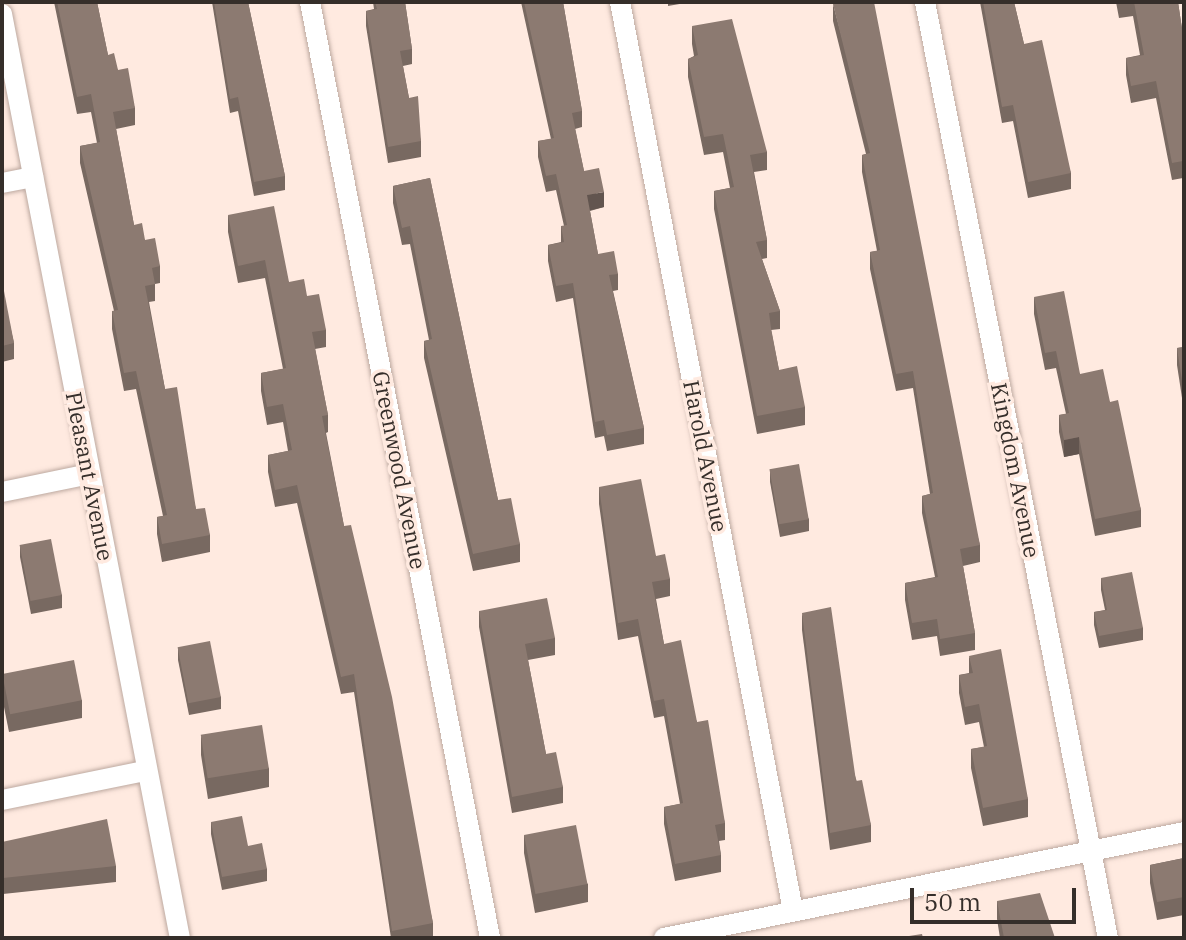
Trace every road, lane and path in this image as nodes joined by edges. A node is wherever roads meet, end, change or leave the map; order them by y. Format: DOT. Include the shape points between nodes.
graph roads {
  1 [pos="310,2"];
  2 [pos="620,2"];
  3 [pos="925,2"];
  4 [pos="2,14"];
  5 [pos="33,177"];
  6 [pos="2,183"];
  7 [pos="90,474"];
  8 [pos="2,492"];
  9 [pos="145,771"];
  10 [pos="2,800"];
  11 [pos="1184,832"];
  12 [pos="1091,854"];
  13 [pos="793,911"];
  14 [pos="180,938"];
  15 [pos="490,938"];
  16 [pos="664,938"];
  17 [pos="1108,938"];
  1 -- 15 [label="street, Greenwood Avenue"];
  2 -- 13 [label="street, Harold Avenue"];
  3 -- 12 [label="street, Kingdom Avenue"];
  4 -- 5 [label="street, Pleasant Avenue"];
  5 -- 6 [label="street"];
  5 -- 7 [label="street, Pleasant Avenue"];
  7 -- 8 [label="street"];
  7 -- 9 [label="street, Pleasant Avenue"];
  9 -- 10 [label="street"];
  9 -- 14 [label="street, Pleasant Avenue"];
  11 -- 12 [label="street"];
  12 -- 13 [label="street"];
  12 -- 17 [label="street, Kingdom Avenue"];
  13 -- 16 [label="street"];
}
